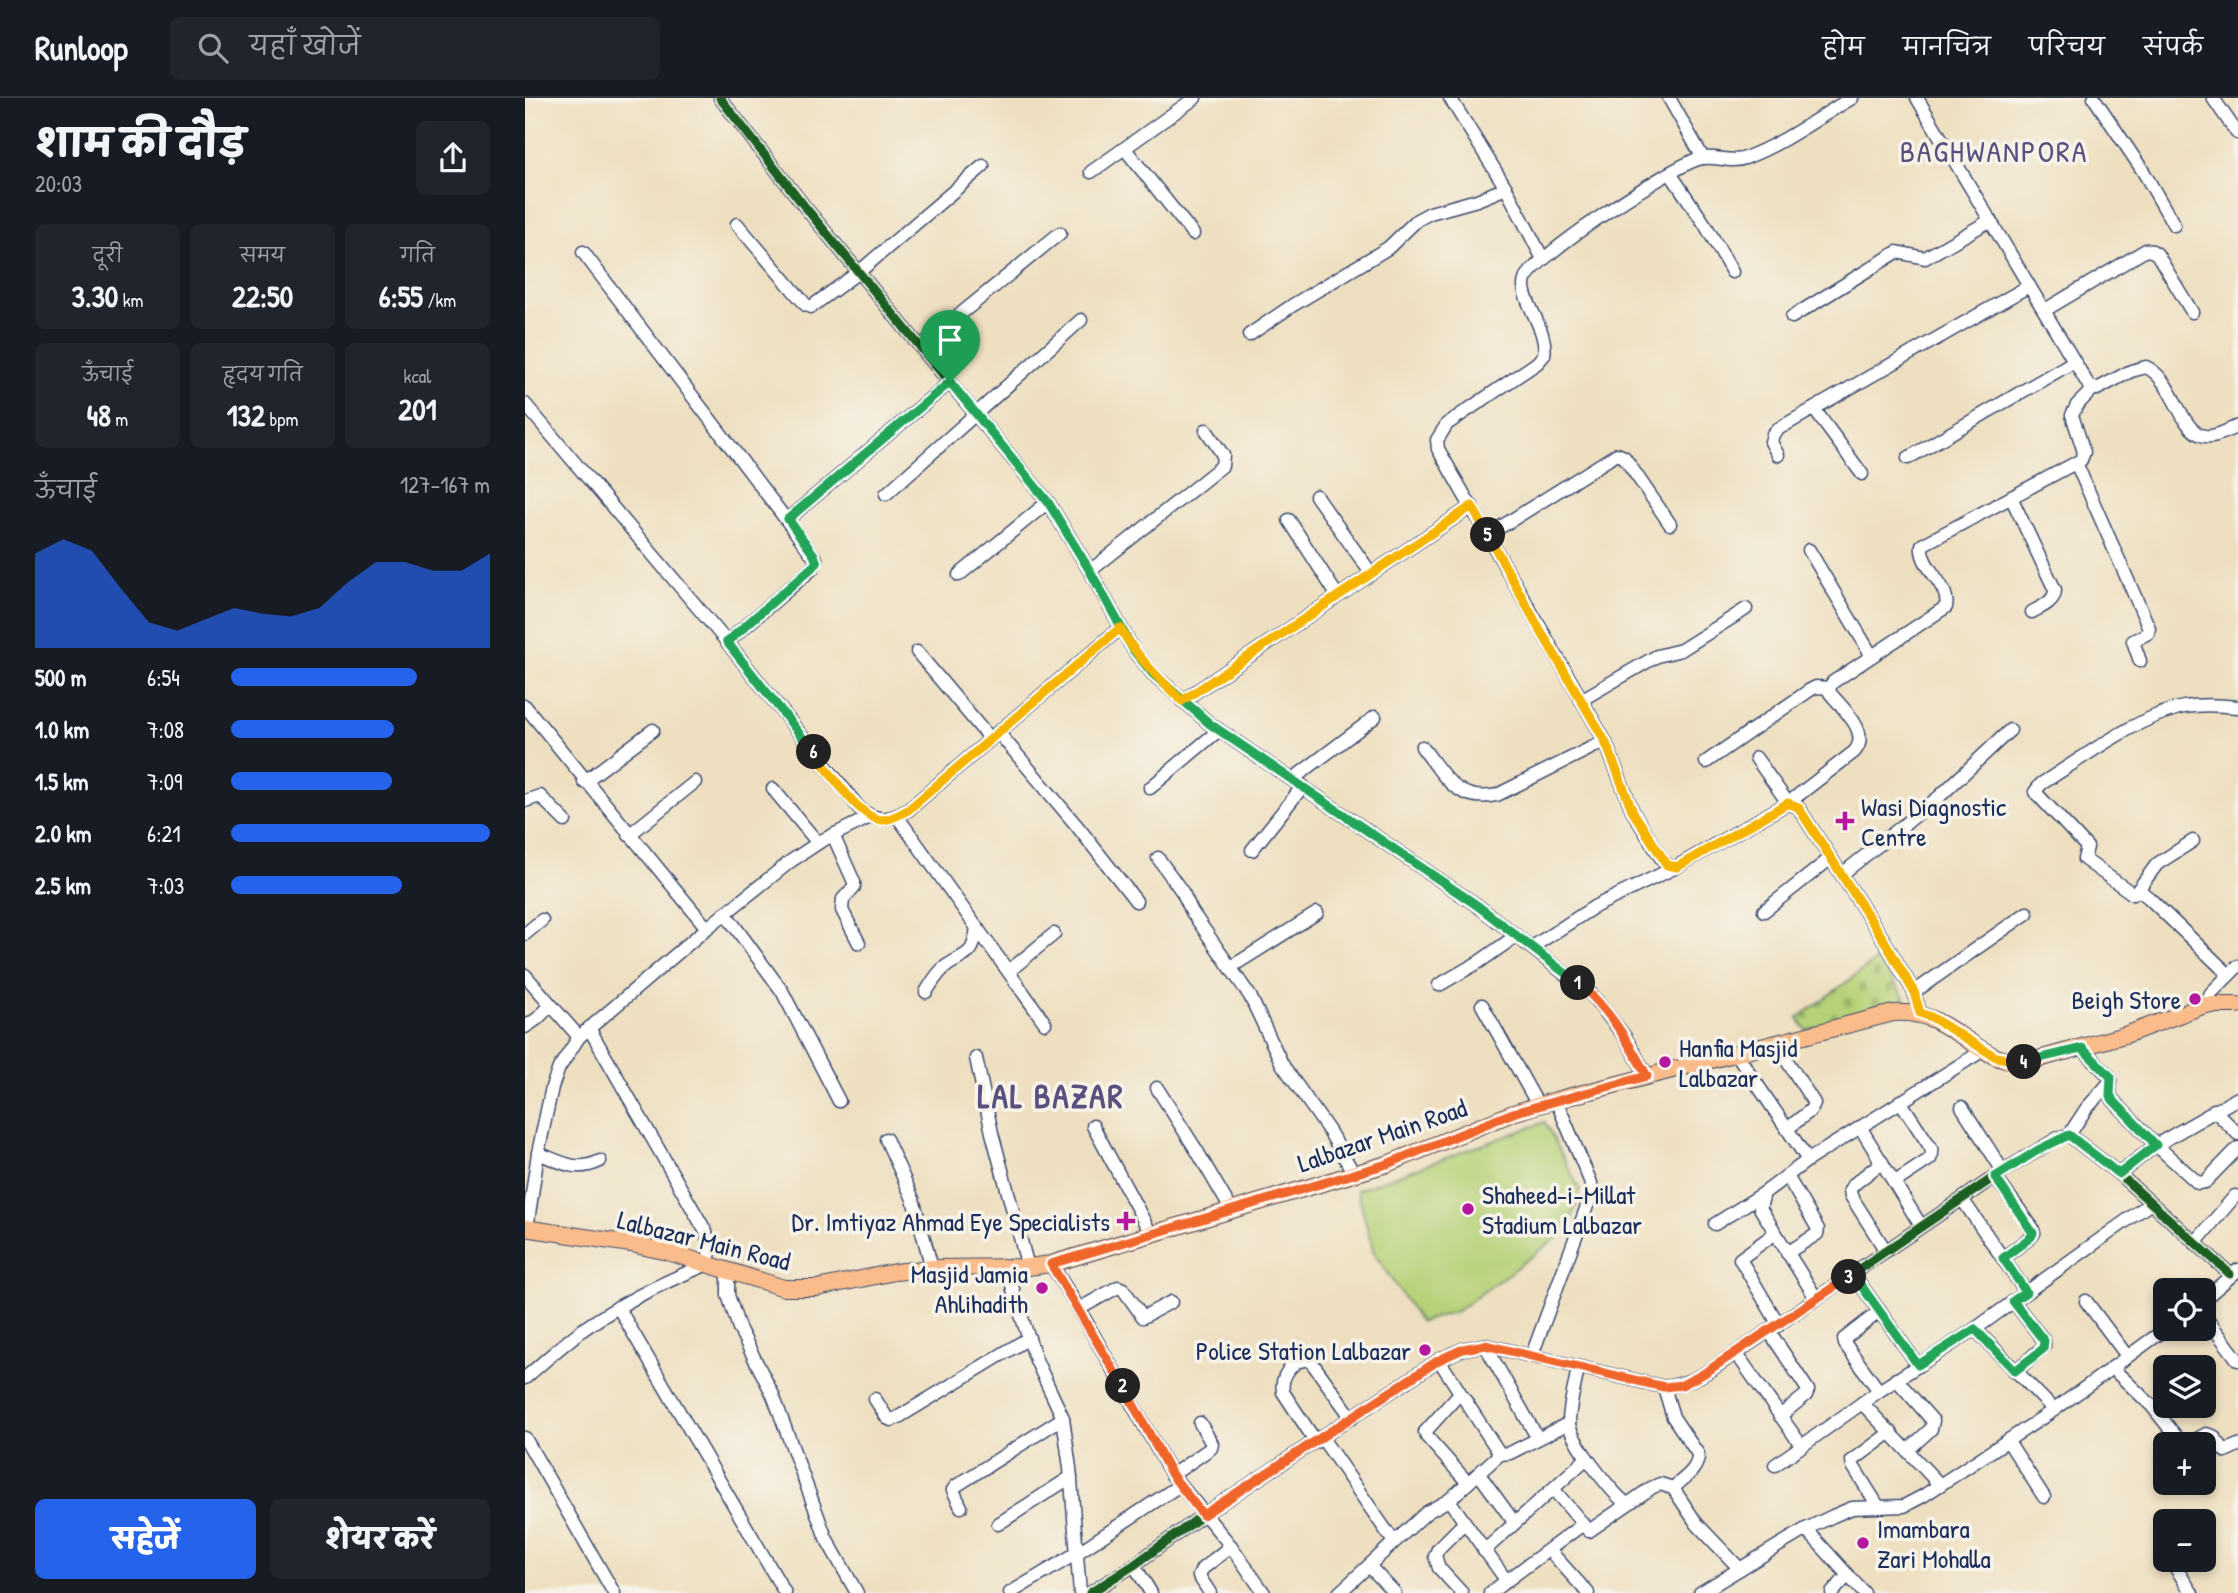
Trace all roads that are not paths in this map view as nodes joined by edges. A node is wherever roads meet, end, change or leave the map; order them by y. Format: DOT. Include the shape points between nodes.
graph roads {
  1 [pos="720,98"];
  2 [pos="1195,98"];
  3 [pos="1450,98"];
  4 [pos="1668,98"];
  5 [pos="1852,98"];
  6 [pos="1917,98"];
  7 [pos="2094,98"];
  8 [pos="2213,98"];
  9 [pos="2237,133"];
  10 [pos="1125,149"];
  11 [pos="1703,158"];
  12 [pos="983,166"];
  13 [pos="1091,172"];
  14 [pos="1670,173"];
  15 [pos="1506,188"];
  16 [pos="1991,219"];
  17 [pos="737,224"];
  18 [pos="2174,225"];
  19 [pos="1060,233"];
  20 [pos="1193,234"];
  21 [pos="583,251"];
  22 [pos="1543,259"];
  23 [pos="860,271"];
  24 [pos="1732,272"];
  25 [pos="2029,286"];
  26 [pos="2045,310"];
  27 [pos="2192,312"];
  28 [pos="1792,317"];
  29 [pos="1081,320"];
  30 [pos="1249,335"];
  31 [pos="921,346"];
  32 [pos="2073,362"];
  33 [pos="950,382"];
  34 [pos="2093,389"];
  35 [pos="525,404"];
  36 [pos="1814,409"];
  37 [pos="975,414"];
  38 [pos="2238,426"];
  39 [pos="1206,430"];
  40 [pos="1778,455"];
  41 [pos="1908,458"];
  42 [pos="2076,463"];
  43 [pos="1862,474"];
  44 [pos="886,494"];
  45 [pos="1316,496"];
  46 [pos="2011,497"];
  47 [pos="1048,502"];
  48 [pos="1472,506"];
  49 [pos="788,519"];
  50 [pos="1289,520"];
  51 [pos="1669,524"];
  52 [pos="1488,535"];
  53 [pos="1809,550"];
  54 [pos="1090,571"];
  55 [pos="1371,573"];
  56 [pos="959,575"];
  57 [pos="1337,595"];
  58 [pos="1746,608"];
  59 [pos="2032,612"];
  60 [pos="1120,628"];
  61 [pos="727,642"];
  62 [pos="917,652"];
  63 [pos="1872,656"];
  64 [pos="2140,661"];
  65 [pos="1829,688"];
  66 [pos="1581,700"];
  67 [pos="1182,701"];
  68 [pos="525,706"];
  69 [pos="2238,707"];
  70 [pos="1375,717"];
  71 [pos="653,730"];
  72 [pos="1220,730"];
  73 [pos="2010,730"];
  74 [pos="994,735"];
  75 [pos="1605,741"];
  76 [pos="1422,747"];
  77 [pos="1756,758"];
  78 [pos="1706,762"];
  79 [pos="585,782"];
  80 [pos="695,782"];
  81 [pos="1298,782"];
  82 [pos="1150,788"];
  83 [pos="773,789"];
  84 [pos="525,801"];
  85 [pos="1788,803"];
  86 [pos="897,816"];
  87 [pos="870,817"];
  88 [pos="565,821"];
  89 [pos="629,835"];
  90 [pos="833,835"];
  91 [pos="2193,841"];
  92 [pos="818,843"];
  93 [pos="1252,850"];
  94 [pos="1158,858"];
  95 [pos="1832,858"];
  96 [pos="1671,868"];
  97 [pos="1842,874"];
  98 [pos="2137,891"];
  99 [pos="1136,901"];
  100 [pos="1764,911"];
  101 [pos="725,913"];
  102 [pos="1317,913"];
  103 [pos="2027,913"];
  104 [pos="542,920"];
  105 [pos="977,927"];
  106 [pos="707,928"];
  107 [pos="525,934"];
  108 [pos="1054,934"];
  109 [pos="1516,936"];
  110 [pos="859,943"];
  111 [pos="1532,947"];
  112 [pos="1231,967"];
  113 [pos="1009,971"];
  114 [pos="2233,971"];
  115 [pos="528,983"];
  116 [pos="1439,985"];
  117 [pos="926,992"];
  118 [pos="1914,992"];
  119 [pos="551,1005"];
  120 [pos="1482,1005"];
  121 [pos="2205,1005"];
  122 [pos="2238,1005"];
  123 [pos="1920,1013"];
  124 [pos="1045,1023"];
  125 [pos="525,1027"];
  126 [pos="584,1032"];
  127 [pos="1775,1042"];
  128 [pos="2082,1048"];
  129 [pos="1982,1051"];
  130 [pos="1736,1053"];
  131 [pos="976,1058"];
  132 [pos="1647,1076"];
  133 [pos="2111,1081"];
  134 [pos="1157,1088"];
  135 [pos="2238,1098"];
  136 [pos="1556,1100"];
  137 [pos="839,1101"];
  138 [pos="1900,1101"];
  139 [pos="1538,1105"];
  140 [pos="1962,1107"];
  141 [pos="2214,1110"];
  142 [pos="1093,1126"];
  143 [pos="1860,1127"];
  144 [pos="1787,1129"];
  145 [pos="2238,1134"];
  146 [pos="2069,1135"];
  147 [pos="886,1139"];
  148 [pos="2156,1145"];
  149 [pos="2238,1148"];
  150 [pos="538,1153"];
  151 [pos="1808,1160"];
  152 [pos="600,1161"];
  153 [pos="1882,1162"];
  154 [pos="1353,1172"];
  155 [pos="1999,1174"];
  156 [pos="2119,1174"];
  157 [pos="1787,1176"];
  158 [pos="1895,1182"];
  159 [pos="1764,1193"];
  160 [pos="2235,1196"];
  161 [pos="1962,1199"];
  162 [pos="2151,1203"];
  163 [pos="1232,1211"];
  164 [pos="1715,1224"];
  165 [pos="1921,1226"];
  166 [pos="526,1228"];
  167 [pos="1151,1234"];
  168 [pos="1774,1234"];
  169 [pos="2195,1243"];
  170 [pos="1886,1251"];
  171 [pos="1787,1253"];
  172 [pos="2003,1258"];
  173 [pos="708,1264"];
  174 [pos="1051,1264"];
  175 [pos="1008,1267"];
  176 [pos="1028,1267"];
  177 [pos="932,1268"];
  178 [pos="728,1271"];
  179 [pos="2234,1272"];
  180 [pos="1853,1274"];
  181 [pos="2216,1288"];
  182 [pos="2026,1292"];
  183 [pos="1817,1298"];
  184 [pos="1171,1301"];
  185 [pos="2013,1301"];
  186 [pos="2086,1301"];
  187 [pos="618,1307"];
  188 [pos="1079,1308"];
  189 [pos="1880,1311"];
  190 [pos="1774,1328"];
  191 [pos="1975,1329"];
  192 [pos="2216,1331"];
  193 [pos="1030,1338"];
  194 [pos="2153,1338"];
  195 [pos="1485,1345"];
  196 [pos="1736,1353"];
  197 [pos="1532,1355"];
  198 [pos="2127,1356"];
  199 [pos="1439,1360"];
  200 [pos="2238,1360"];
  201 [pos="1918,1365"];
  202 [pos="1578,1368"];
  203 [pos="2112,1368"];
  204 [pos="2015,1371"];
  205 [pos="525,1378"];
  206 [pos="1896,1379"];
  207 [pos="1664,1387"];
  208 [pos="1879,1391"];
  209 [pos="1460,1393"];
  210 [pos="875,1399"];
  211 [pos="1862,1403"];
  212 [pos="2054,1410"];
  213 [pos="1780,1416"];
  214 [pos="1063,1418"];
  215 [pos="1352,1418"];
  216 [pos="1200,1423"];
  217 [pos="1569,1423"];
  218 [pos="1891,1432"];
  219 [pos="2173,1432"];
  220 [pos="1537,1437"];
  221 [pos="525,1438"];
  222 [pos="1319,1440"];
  223 [pos="2216,1440"];
  224 [pos="2008,1441"];
  225 [pos="1801,1445"];
  226 [pos="2238,1445"];
  227 [pos="1908,1450"];
  228 [pos="1500,1454"];
  229 [pos="1587,1458"];
  230 [pos="1775,1465"];
  231 [pos="1479,1474"];
  232 [pos="1071,1477"];
  233 [pos="1176,1480"];
  234 [pos="1468,1483"];
  235 [pos="1940,1485"];
  236 [pos="1673,1488"];
  237 [pos="1554,1490"];
  238 [pos="2044,1497"];
  239 [pos="1448,1500"];
  240 [pos="1626,1503"];
  241 [pos="1878,1506"];
  242 [pos="961,1507"];
  243 [pos="1203,1515"];
  244 [pos="1514,1522"];
  245 [pos="1464,1523"];
  246 [pos="998,1524"];
  247 [pos="1582,1525"];
  248 [pos="1806,1529"];
  249 [pos="1394,1542"];
  250 [pos="1231,1546"];
  251 [pos="1549,1550"];
  252 [pos="1484,1551"];
  253 [pos="1077,1553"];
  254 [pos="1134,1566"];
  255 [pos="1370,1566"];
  256 [pos="1740,1569"];
  257 [pos="2179,1572"];
  258 [pos="1848,1575"];
  259 [pos="1506,1580"];
  260 [pos="614,1593"];
  261 [pos="785,1593"];
  262 [pos="857,1593"];
  263 [pos="1010,1593"];
  264 [pos="1080,1593"];
  265 [pos="1090,1593"];
  266 [pos="1151,1593"];
  267 [pos="1210,1593"];
  268 [pos="1264,1593"];
  269 [pos="1339,1593"];
  270 [pos="1395,1593"];
  271 [pos="1462,1593"];
  272 [pos="1490,1593"];
  273 [pos="1588,1593"];
  274 [pos="1700,1593"];
  275 [pos="1832,1593"];
  276 [pos="1864,1593"];
  277 [pos="2192,1593"];
  1 -- 23 [label="street"];
  2 -- 10 [label="street"];
  3 -- 15 [label="street"];
  4 -- 11 [label="street"];
  5 -- 11 [label="street" via="1742,160"];
  6 -- 16 [label="street"];
  7 -- 18 [label="street"];
  8 -- 9 [label="street"];
  10 -- 13 [label="street"];
  10 -- 20 [label="street"];
  11 -- 14 [label="street"];
  12 -- 23 [label="street"];
  14 -- 22 [label="street"];
  14 -- 24 [label="street"];
  15 -- 22 [label="street"];
  15 -- 30 [label="street" via="1417,220 1388,248"];
  16 -- 25 [label="street"];
  16 -- 28 [label="street" via="1926,258 1897,252"];
  17 -- 23 [label="street" via="811,307"];
  19 -- 31 [label="street"];
  21 -- 49 [label="street"];
  22 -- 48 [label="street" via="1524,285 1543,336 1544,355 1447,424 1437,440"];
  23 -- 31 [label="street"];
  25 -- 26 [label="street"];
  25 -- 36 [label="street"];
  26 -- 27 [label="street" via="2146,250 2157,254"];
  26 -- 32 [label="street"];
  29 -- 37 [label="street"];
  31 -- 33 [label="street"];
  32 -- 34 [label="street"];
  32 -- 41 [label="street"];
  33 -- 37 [label="street"];
  33 -- 49 [label="street"];
  34 -- 38 [label="street" via="2146,367 2158,374 2201,435"];
  34 -- 42 [label="street" via="2073,410 2084,452"];
  35 -- 61 [label="street"];
  36 -- 40 [label="street" via="1773,434 1771,442"];
  36 -- 43 [label="street"];
  37 -- 44 [label="street"];
  37 -- 47 [label="street"];
  39 -- 54 [label="street" via="1223,455 1221,466"];
  42 -- 46 [label="street"];
  42 -- 64 [label="street" via="2149,628 2133,641"];
  45 -- 55 [label="street"];
  46 -- 59 [label="street" via="2055,590 2051,601"];
  46 -- 63 [label="street" via="1922,545 1946,607"];
  47 -- 54 [label="street"];
  47 -- 56 [label="street"];
  48 -- 52 [label="street"];
  48 -- 55 [label="street"];
  49 -- 61 [label="street" via="817,563"];
  50 -- 57 [label="street"];
  51 -- 52 [label="street" via="1624,457 1617,454"];
  52 -- 66 [label="street"];
  53 -- 63 [label="street"];
  54 -- 60 [label="street"];
  55 -- 57 [label="street"];
  57 -- 67 [label="street"];
  58 -- 66 [label="street" via="1681,650 1657,656"];
  60 -- 67 [label="street" via="1152,673"];
  60 -- 74 [label="street"];
  61 -- 87 [label="street"];
  62 -- 74 [label="street"];
  63 -- 65 [label="street"];
  65 -- 78 [label="street" via="1810,690"];
  65 -- 85 [label="street" via="1860,732 1861,743"];
  66 -- 75 [label="street"];
  67 -- 72 [label="street"];
  68 -- 79 [label="street"];
  69 -- 98 [label="street" via="2196,705 2159,716 2036,788 2038,797 2087,847 2084,859 2133,894"];
  70 -- 81 [label="street"];
  71 -- 79 [label="street"];
  72 -- 81 [label="street"];
  72 -- 82 [label="street"];
  73 -- 97 [label="street" via="1939,797"];
  74 -- 86 [label="street"];
  74 -- 99 [label="street" via="1077,825"];
  75 -- 76 [label="street" via="1497,795 1482,798 1457,788"];
  75 -- 96 [label="street" via="1626,799"];
  77 -- 85 [label="street"];
  79 -- 89 [label="street"];
  80 -- 89 [label="street"];
  81 -- 93 [label="street"];
  81 -- 109 [label="street"];
  83 -- 92 [label="street"];
  84 -- 88 [label="street" via="540,796"];
  85 -- 95 [label="street" via="1798,807"];
  85 -- 96 [label="street"];
  86 -- 87 [label="street"];
  86 -- 105 [label="street"];
  87 -- 90 [label="street"];
  89 -- 106 [label="street"];
  90 -- 92 [label="street"];
  90 -- 110 [label="street" via="854,882 842,910"];
  91 -- 98 [label="street" via="2157,864"];
  92 -- 101 [label="street"];
  94 -- 112 [label="street"];
  95 -- 97 [label="street"];
  95 -- 100 [label="street"];
  96 -- 111 [label="street" via="1594,907"];
  97 -- 118 [label="street"];
  98 -- 114 [label="street"];
  101 -- 106 [label="street"];
  101 -- 137 [label="street" via="782,991"];
  102 -- 112 [label="street"];
  103 -- 118 [label="street"];
  104 -- 107 [label="street"];
  105 -- 113 [label="street"];
  105 -- 117 [label="street" via="971,953 946,966"];
  106 -- 126 [label="street"];
  108 -- 113 [label="street"];
  109 -- 111 [label="street"];
  109 -- 116 [label="street"];
  111 -- 132 [label="street" via="1592,995 1625,1037"];
  112 -- 154 [label="street" via="1282,1064"];
  113 -- 124 [label="street"];
  114 -- 121 [label="street"];
  115 -- 119 [label="street"];
  118 -- 123 [label="street"];
  119 -- 125 [label="street"];
  119 -- 126 [label="street"];
  120 -- 139 [label="street"];
  121 -- 122 [label="main road"];
  121 -- 128 [label="main road"];
  123 -- 127 [label="main road, Lalbazar Main Road" via="1893,1013"];
  123 -- 129 [label="main road"];
  126 -- 150 [label="street" via="559,1068"];
  126 -- 173 [label="street" via="706,1232"];
  127 -- 130 [label="main road, Lalbazar Main Road"];
  127 -- 144 [label="street" via="1814,1103"];
  128 -- 129 [label="main road" via="2028,1062 2007,1061"];
  128 -- 133 [label="street"];
  129 -- 138 [label="street"];
  130 -- 132 [label="main road, Lalbazar Main Road"];
  130 -- 144 [label="street"];
  131 -- 176 [label="street"];
  132 -- 136 [label="main road, Lalbazar Main Road"];
  133 -- 146 [label="street"];
  133 -- 148 [label="street" via="2113,1100"];
  134 -- 163 [label="street"];
  135 -- 141 [label="street"];
  136 -- 139 [label="main road, Lalbazar Main Road"];
  136 -- 197 [label="street" via="1591,1191"];
  138 -- 143 [label="street"];
  138 -- 158 [label="street" via="1932,1154"];
  139 -- 154 [label="main road, Lalbazar Main Road" via="1419,1153"];
  140 -- 155 [label="street"];
  141 -- 145 [label="street"];
  141 -- 148 [label="street"];
  142 -- 167 [label="street"];
  143 -- 151 [label="street"];
  143 -- 153 [label="street"];
  144 -- 151 [label="street"];
  146 -- 155 [label="street"];
  146 -- 156 [label="street"];
  147 -- 177 [label="street" via="913,1199"];
  148 -- 149 [label="street" via="2198,1183"];
  148 -- 156 [label="street"];
  150 -- 152 [label="street" via="579,1168"];
  150 -- 166 [label="street"];
  151 -- 157 [label="street"];
  153 -- 158 [label="street"];
  153 -- 170 [label="street" via="1850,1190"];
  154 -- 163 [label="main road, Lalbazar Main Road"];
  155 -- 161 [label="street"];
  155 -- 172 [label="street" via="2033,1233"];
  156 -- 162 [label="street"];
  157 -- 159 [label="street"];
  157 -- 171 [label="street" via="1818,1229"];
  158 -- 165 [label="street"];
  159 -- 164 [label="street"];
  159 -- 168 [label="street" via="1760,1208"];
  160 -- 169 [label="street"];
  161 -- 165 [label="street"];
  161 -- 172 [label="street"];
  162 -- 169 [label="street"];
  162 -- 182 [label="street"];
  163 -- 167 [label="main road, Lalbazar Main Road"];
  165 -- 170 [label="street"];
  166 -- 173 [label="main road, Lalbazar Main Road" via="631,1244"];
  167 -- 174 [label="main road, Lalbazar Main Road"];
  168 -- 171 [label="street"];
  168 -- 190 [label="street" via="1740,1259"];
  169 -- 179 [label="street"];
  170 -- 180 [label="street"];
  171 -- 183 [label="street"];
  172 -- 182 [label="street"];
  173 -- 178 [label="main road, Lalbazar Main Road"];
  173 -- 187 [label="street"];
  174 -- 176 [label="main road, Lalbazar Main Road"];
  174 -- 188 [label="street"];
  175 -- 176 [label="main road, Lalbazar Main Road"];
  175 -- 177 [label="main road, Lalbazar Main Road"];
  175 -- 193 [label="street"];
  177 -- 178 [label="main road, Lalbazar Main Road" via="794,1289"];
  178 -- 262 [label="street" via="728,1295 739,1328 773,1395 816,1516"];
  179 -- 181 [label="street"];
  180 -- 183 [label="street"];
  180 -- 189 [label="street"];
  182 -- 185 [label="street"];
  183 -- 190 [label="street"];
  184 -- 188 [label="street" via="1143,1317 1118,1287"];
  185 -- 191 [label="street"];
  185 -- 204 [label="street" via="2045,1346"];
  186 -- 198 [label="street"];
  187 -- 205 [label="street"];
  187 -- 261 [label="street"];
  188 -- 233 [label="street"];
  189 -- 201 [label="street"];
  189 -- 208 [label="street" via="1844,1339"];
  190 -- 196 [label="street"];
  190 -- 213 [label="street" via="1808,1390"];
  191 -- 201 [label="street"];
  191 -- 204 [label="street"];
  192 -- 200 [label="street"];
  193 -- 210 [label="street" via="897,1418 887,1418"];
  193 -- 214 [label="street"];
  194 -- 198 [label="street"];
  195 -- 197 [label="street"];
  195 -- 199 [label="street"];
  195 -- 220 [label="street"];
  196 -- 207 [label="street" via="1682,1385"];
  196 -- 213 [label="street"];
  197 -- 202 [label="street"];
  198 -- 203 [label="street"];
  199 -- 209 [label="street"];
  199 -- 215 [label="street"];
  201 -- 206 [label="street"];
  202 -- 207 [label="street"];
  202 -- 217 [label="street"];
  203 -- 212 [label="street"];
  203 -- 219 [label="street" via="2153,1406"];
  204 -- 212 [label="street"];
  206 -- 208 [label="street"];
  206 -- 227 [label="street" via="1933,1422"];
  207 -- 236 [label="street" via="1673,1417 1699,1459"];
  208 -- 211 [label="street"];
  209 -- 228 [label="street"];
  209 -- 234 [label="street" via="1426,1432"];
  211 -- 218 [label="street"];
  211 -- 225 [label="street"];
  212 -- 224 [label="street"];
  213 -- 225 [label="street"];
  214 -- 232 [label="street"];
  214 -- 242 [label="street" via="956,1486 953,1490"];
  215 -- 222 [label="street"];
  215 -- 222 [label="street" via="1310,1360 1295,1363 1286,1375 1283,1392"];
  216 -- 233 [label="street" via="1211,1448"];
  217 -- 220 [label="street"];
  217 -- 229 [label="street" via="1571,1435"];
  218 -- 227 [label="street"];
  218 -- 241 [label="street" via="1852,1461"];
  220 -- 228 [label="street"];
  221 -- 260 [label="street"];
  222 -- 243 [label="street"];
  222 -- 249 [label="street"];
  223 -- 226 [label="street" via="2225,1451"];
  224 -- 235 [label="street"];
  224 -- 238 [label="street"];
  225 -- 230 [label="street"];
  227 -- 235 [label="street"];
  228 -- 231 [label="street"];
  229 -- 237 [label="street"];
  229 -- 240 [label="street"];
  231 -- 234 [label="street"];
  231 -- 244 [label="street"];
  232 -- 246 [label="street"];
  232 -- 253 [label="street"];
  233 -- 243 [label="street"];
  233 -- 253 [label="street"];
  234 -- 239 [label="street"];
  235 -- 241 [label="street" via="1904,1506"];
  236 -- 240 [label="street" via="1660,1484"];
  236 -- 256 [label="street" via="1697,1524"];
  237 -- 244 [label="street"];
  237 -- 247 [label="street"];
  239 -- 245 [label="street"];
  239 -- 249 [label="street"];
  240 -- 247 [label="street" via="1592,1530"];
  241 -- 248 [label="street" via="1852,1508"];
  243 -- 250 [label="street"];
  243 -- 254 [label="street"];
  244 -- 252 [label="street"];
  245 -- 252 [label="street"];
  245 -- 271 [label="street" via="1435,1556 1439,1568"];
  247 -- 251 [label="street"];
  248 -- 256 [label="street"];
  248 -- 258 [label="street"];
  249 -- 255 [label="street"];
  250 -- 267 [label="street" via="1202,1569 1199,1576"];
  250 -- 268 [label="street"];
  251 -- 259 [label="street"];
  251 -- 273 [label="street"];
  252 -- 259 [label="street"];
  253 -- 263 [label="street"];
  253 -- 264 [label="street"];
  254 -- 265 [label="street"];
  254 -- 266 [label="street"];
  255 -- 269 [label="street"];
  255 -- 270 [label="street"];
  256 -- 274 [label="street"];
  257 -- 277 [label="street"];
  258 -- 275 [label="street"];
  258 -- 276 [label="street"];
  259 -- 272 [label="street"];
}
